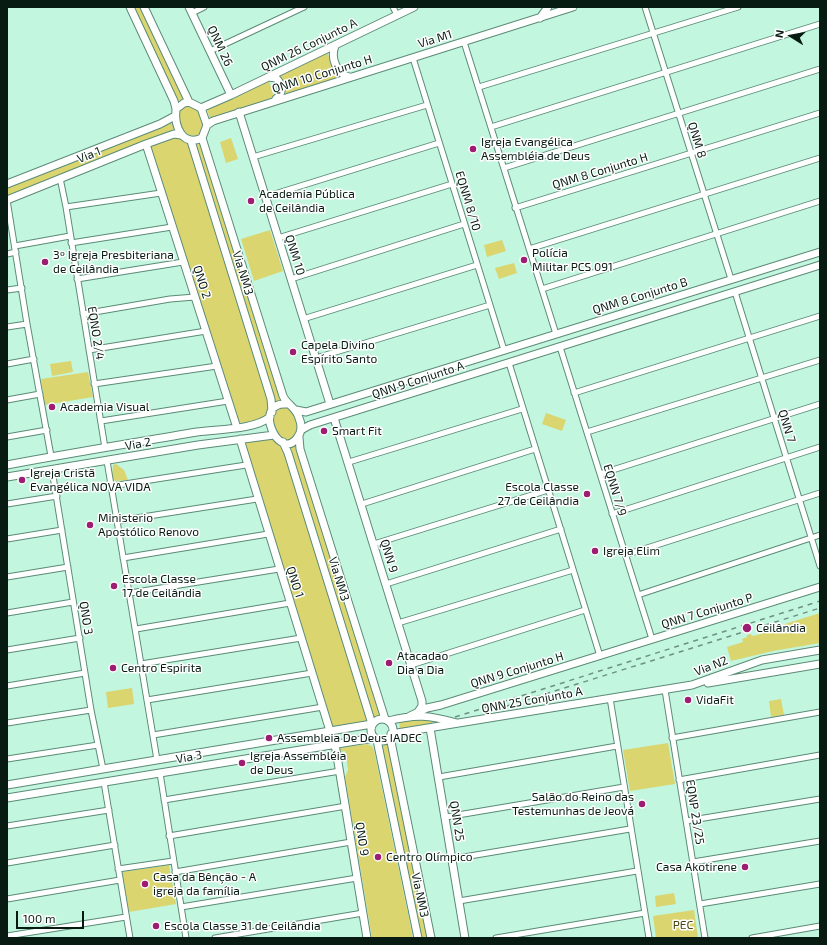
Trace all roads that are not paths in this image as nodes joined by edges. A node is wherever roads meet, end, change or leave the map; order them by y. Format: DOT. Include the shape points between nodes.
graph roads {
  1 [pos="130,7"];
  2 [pos="144,7"];
  3 [pos="204,7"];
  4 [pos="304,7"];
  5 [pos="393,7"];
  6 [pos="414,7"];
  7 [pos="548,7"];
  8 [pos="573,7"];
  9 [pos="645,7"];
  10 [pos="738,7"];
  11 [pos="190,10"];
  12 [pos="397,15"];
  13 [pos="540,18"];
  14 [pos="820,24"];
  15 [pos="653,32"];
  16 [pos="464,42"];
  17 [pos="335,46"];
  18 [pos="210,51"];
  19 [pos="413,58"];
  20 [pos="820,69"];
  21 [pos="666,72"];
  22 [pos="268,77"];
  23 [pos="349,77"];
  24 [pos="479,87"];
  25 [pos="231,95"];
  26 [pos="274,100"];
  27 [pos="189,102"];
  28 [pos="427,105"];
  29 [pos="201,108"];
  30 [pos="239,112"];
  31 [pos="175,113"];
  32 [pos="678,113"];
  33 [pos="820,113"];
  34 [pos="207,125"];
  35 [pos="491,127"];
  36 [pos="181,135"];
  37 [pos="202,138"];
  38 [pos="191,141"];
  39 [pos="146,144"];
  40 [pos="439,144"];
  41 [pos="691,154"];
  42 [pos="253,157"];
  43 [pos="820,158"];
  44 [pos="504,168"];
  45 [pos="60,178"];
  46 [pos="7,184"];
  47 [pos="452,184"];
  48 [pos="161,192"];
  49 [pos="704,194"];
  50 [pos="265,197"];
  51 [pos="7,200"];
  52 [pos="820,201"];
  53 [pos="66,207"];
  54 [pos="515,208"];
  55 [pos="8,210"];
  56 [pos="9,219"];
  57 [pos="464,224"];
  58 [pos="172,227"];
  59 [pos="716,234"];
  60 [pos="70,236"];
  61 [pos="278,238"];
  62 [pos="71,243"];
  63 [pos="15,246"];
  64 [pos="529,249"];
  65 [pos="16,252"];
  66 [pos="820,252"];
  67 [pos="7,254"];
  68 [pos="183,262"];
  69 [pos="820,262"];
  70 [pos="477,265"];
  71 [pos="820,265"];
  72 [pos="795,273"];
  73 [pos="77,279"];
  74 [pos="291,279"];
  75 [pos="731,279"];
  76 [pos="22,288"];
  77 [pos="542,289"];
  78 [pos="7,290"];
  79 [pos="734,292"];
  80 [pos="195,297"];
  81 [pos="663,301"];
  82 [pos="490,305"];
  83 [pos="83,314"];
  84 [pos="820,316"];
  85 [pos="303,319"];
  86 [pos="597,321"];
  87 [pos="27,324"];
  88 [pos="7,327"];
  89 [pos="618,328"];
  90 [pos="206,332"];
  91 [pos="556,334"];
  92 [pos="748,338"];
  93 [pos="562,346"];
  94 [pos="512,348"];
  95 [pos="89,350"];
  96 [pos="504,350"];
  97 [pos="316,358"];
  98 [pos="34,360"];
  99 [pos="820,360"];
  100 [pos="509,363"];
  101 [pos="7,364"];
  102 [pos="217,366"];
  103 [pos="442,369"];
  104 [pos="464,377"];
  105 [pos="761,378"];
  106 [pos="94,384"];
  107 [pos="574,393"];
  108 [pos="40,394"];
  109 [pos="393,399"];
  110 [pos="7,400"];
  111 [pos="228,401"];
  112 [pos="287,404"];
  113 [pos="330,404"];
  114 [pos="820,404"];
  115 [pos="522,409"];
  116 [pos="296,410"];
  117 [pos="271,414"];
  118 [pos="774,417"];
  119 [pos="334,418"];
  120 [pos="101,421"];
  121 [pos="237,428"];
  122 [pos="47,430"];
  123 [pos="211,430"];
  124 [pos="197,432"];
  125 [pos="587,432"];
  126 [pos="300,433"];
  127 [pos="274,435"];
  128 [pos="7,437"];
  129 [pos="240,439"];
  130 [pos="282,442"];
  131 [pos="213,443"];
  132 [pos="198,445"];
  133 [pos="105,448"];
  134 [pos="820,448"];
  135 [pos="535,449"];
  136 [pos="52,456"];
  137 [pos="786,458"];
  138 [pos="107,461"];
  139 [pos="348,462"];
  140 [pos="246,464"];
  141 [pos="7,465"];
  142 [pos="52,470"];
  143 [pos="600,474"];
  144 [pos="7,477"];
  145 [pos="112,486"];
  146 [pos="548,490"];
  147 [pos="820,493"];
  148 [pos="57,496"];
  149 [pos="257,499"];
  150 [pos="799,499"];
  151 [pos="7,504"];
  152 [pos="362,504"];
  153 [pos="612,514"];
  154 [pos="117,521"];
  155 [pos="561,529"];
  156 [pos="62,530"];
  157 [pos="268,534"];
  158 [pos="820,535"];
  159 [pos="811,538"];
  160 [pos="7,539"];
  161 [pos="374,544"];
  162 [pos="625,555"];
  163 [pos="123,558"];
  164 [pos="820,566"];
  165 [pos="68,567"];
  166 [pos="279,569"];
  167 [pos="573,570"];
  168 [pos="7,577"];
  169 [pos="386,584"];
  170 [pos="820,587"];
  171 [pos="130,593"];
  172 [pos="638,595"];
  173 [pos="74,602"];
  174 [pos="290,603"];
  175 [pos="585,610"];
  176 [pos="7,613"];
  177 [pos="398,623"];
  178 [pos="136,629"];
  179 [pos="80,638"];
  180 [pos="301,638"];
  181 [pos="652,639"];
  182 [pos="7,650"];
  183 [pos="817,651"];
  184 [pos="600,656"];
  185 [pos="141,664"];
  186 [pos="411,665"];
  187 [pos="818,665"];
  188 [pos="85,673"];
  189 [pos="312,673"];
  190 [pos="692,685"];
  191 [pos="7,686"];
  192 [pos="664,690"];
  193 [pos="610,698"];
  194 [pos="147,700"];
  195 [pos="422,701"];
  196 [pos="441,705"];
  197 [pos="323,707"];
  198 [pos="427,708"];
  199 [pos="91,710"];
  200 [pos="418,712"];
  201 [pos="820,712"];
  202 [pos="410,716"];
  203 [pos="436,717"];
  204 [pos="387,720"];
  205 [pos="7,723"];
  206 [pos="372,724"];
  207 [pos="459,724"];
  208 [pos="432,729"];
  209 [pos="330,731"];
  210 [pos="153,735"];
  211 [pos="391,736"];
  212 [pos="298,737"];
  213 [pos="672,738"];
  214 [pos="376,739"];
  215 [pos="98,744"];
  216 [pos="335,744"];
  217 [pos="618,746"];
  218 [pos="234,748"];
  219 [pos="820,756"];
  220 [pos="251,758"];
  221 [pos="7,759"];
  222 [pos="157,760"];
  223 [pos="198,767"];
  224 [pos="103,769"];
  225 [pos="340,771"];
  226 [pos="160,773"];
  227 [pos="439,777"];
  228 [pos="40,780"];
  229 [pos="679,780"];
  230 [pos="104,782"];
  231 [pos="7,785"];
  232 [pos="624,787"];
  233 [pos="7,788"];
  234 [pos="7,798"];
  235 [pos="820,799"];
  236 [pos="164,800"];
  237 [pos="346,806"];
  238 [pos="109,810"];
  239 [pos="446,817"];
  240 [pos="686,821"];
  241 [pos="7,826"];
  242 [pos="630,829"];
  243 [pos="169,836"];
  244 [pos="820,840"];
  245 [pos="351,842"];
  246 [pos="115,845"];
  247 [pos="452,859"];
  248 [pos="174,861"];
  249 [pos="693,862"];
  250 [pos="7,863"];
  251 [pos="118,869"];
  252 [pos="638,870"];
  253 [pos="175,872"];
  254 [pos="357,878"];
  255 [pos="120,880"];
  256 [pos="820,884"];
  257 [pos="7,899"];
  258 [pos="459,901"];
  259 [pos="700,904"];
  260 [pos="181,907"];
  261 [pos="363,913"];
  262 [pos="645,913"];
  263 [pos="126,917"];
  264 [pos="820,926"];
  265 [pos="7,936"];
  266 [pos="130,938"];
  267 [pos="186,938"];
  268 [pos="215,938"];
  269 [pos="367,938"];
  270 [pos="418,938"];
  271 [pos="431,938"];
  272 [pos="465,938"];
  273 [pos="496,938"];
  274 [pos="649,938"];
  275 [pos="705,938"];
  276 [pos="752,938"];
  1 -- 31 [label="main road" via="172,95"];
  2 -- 27 [label="main road"];
  3 -- 11 [label="street"];
  4 -- 18 [label="street"];
  5 -- 12 [label="street"];
  6 -- 12 [label="main road, QNM 26 Conjunto A"];
  7 -- 13 [label="main road"];
  8 -- 13 [label="main road, Via M1"];
  9 -- 15 [label="street, QNM 8"];
  10 -- 15 [label="street"];
  11 -- 18 [label="main road, QNM 26"];
  12 -- 17 [label="main road, QNM 26 Conjunto A"];
  13 -- 16 [label="main road, Via M1"];
  14 -- 21 [label="street"];
  15 -- 21 [label="street, QNM 8"];
  15 -- 24 [label="street"];
  16 -- 19 [label="main road, Via M1"];
  16 -- 24 [label="street"];
  17 -- 22 [label="main road, QNM 26 Conjunto A"];
  17 -- 23 [label="main road" via="333,56 337,68 341,74"];
  18 -- 25 [label="main road, QNM 26"];
  19 -- 23 [label="main road, QNM 10 Conjunto H"];
  19 -- 28 [label="street, EQNM 8/10"];
  20 -- 32 [label="street"];
  21 -- 32 [label="street, QNM 8"];
  21 -- 35 [label="street"];
  22 -- 25 [label="main road, QNM 26 Conjunto A"];
  22 -- 26 [label="main road" via="276,78 282,87 280,95"];
  23 -- 26 [label="main road, QNM 10 Conjunto H"];
  24 -- 35 [label="street"];
  25 -- 29 [label="main road"];
  26 -- 30 [label="main road, QNM 10 Conjunto H"];
  27 -- 29 [label="main road"];
  27 -- 31 [label="main road" via="184,103"];
  28 -- 40 [label="street, EQNM 8/10"];
  28 -- 42 [label="street"];
  29 -- 34 [label="main road"];
  30 -- 34 [label="main road"];
  30 -- 42 [label="main road, QNM 10"];
  31 -- 36 [label="main road" via="176,126"];
  31 -- 46 [label="main road, Via 1" via="160,124"];
  32 -- 41 [label="street, QNM 8"];
  32 -- 44 [label="street"];
  33 -- 41 [label="street, QNM 8 Conjunto H"];
  34 -- 37 [label="main road"];
  35 -- 44 [label="street"];
  36 -- 38 [label="main road"];
  36 -- 39 [label="main road, Via 1" via="174,134"];
  37 -- 38 [label="main road"];
  37 -- 112 [label="main road, Via NM3"];
  38 -- 117 [label="main road, Via NM3" via="271,399"];
  39 -- 45 [label="main road, Via 1"];
  39 -- 48 [label="main road, QNO 2"];
  40 -- 47 [label="street, EQNM 8/10"];
  40 -- 50 [label="street"];
  41 -- 49 [label="street, QNM 8"];
  41 -- 54 [label="street, QNM 8 Conjunto H"];
  42 -- 50 [label="main road, QNM 10"];
  43 -- 49 [label="street"];
  44 -- 54 [label="street"];
  45 -- 51 [label="main road, Via 1"];
  45 -- 53 [label="street, EQNO 2/4"];
  47 -- 57 [label="street, EQNM 8/10"];
  47 -- 61 [label="street"];
  48 -- 53 [label="street"];
  48 -- 58 [label="main road, QNO 2"];
  49 -- 59 [label="street, QNM 8"];
  49 -- 64 [label="street"];
  50 -- 61 [label="main road, QNM 10"];
  51 -- 55 [label="street"];
  52 -- 59 [label="street"];
  53 -- 60 [label="street, EQNO 2/4"];
  54 -- 64 [label="street"];
  55 -- 56 [label="street"];
  56 -- 63 [label="street"];
  57 -- 70 [label="street, EQNM 8/10"];
  57 -- 74 [label="street"];
  58 -- 62 [label="street"];
  58 -- 68 [label="main road, QNO 2"];
  59 -- 75 [label="street, QNM 8"];
  59 -- 77 [label="street"];
  60 -- 62 [label="street, EQNO 2/4"];
  60 -- 63 [label="street"];
  61 -- 74 [label="main road, QNM 10"];
  62 -- 73 [label="street, EQNO 2/4"];
  63 -- 65 [label="street"];
  64 -- 77 [label="street"];
  65 -- 67 [label="street"];
  65 -- 76 [label="street"];
  66 -- 75 [label="main road, QNM 8 Conjunto B"];
  68 -- 73 [label="street"];
  68 -- 80 [label="main road, QNO 2"];
  69 -- 72 [label="main road"];
  70 -- 82 [label="street, EQNM 8/10"];
  70 -- 85 [label="street"];
  71 -- 72 [label="main road"];
  72 -- 79 [label="main road"];
  73 -- 83 [label="street, EQNO 2/4"];
  74 -- 85 [label="main road, QNM 10"];
  75 -- 81 [label="main road, QNM 8 Conjunto B"];
  76 -- 78 [label="street"];
  76 -- 87 [label="street"];
  77 -- 91 [label="street"];
  79 -- 89 [label="main road"];
  79 -- 92 [label="street, QNN 7"];
  80 -- 83 [label="street"];
  80 -- 90 [label="main road, QNO 2"];
  81 -- 86 [label="main road, QNM 8 Conjunto B"];
  81 -- 89 [label="main road" via="644,310 613,319 611,324"];
  82 -- 96 [label="street, EQNM 8/10"];
  82 -- 97 [label="street"];
  83 -- 95 [label="street, EQNO 2/4"];
  84 -- 92 [label="street"];
  85 -- 97 [label="main road, QNM 10"];
  86 -- 91 [label="main road, QNM 8 Conjunto B"];
  86 -- 93 [label="main road" via="603,323 602,329"];
  87 -- 88 [label="street"];
  87 -- 98 [label="street"];
  89 -- 93 [label="main road"];
  90 -- 95 [label="street"];
  90 -- 102 [label="main road, QNO 2"];
  91 -- 94 [label="main road, QNM 8 Conjunto B"];
  92 -- 105 [label="street, QNN 7"];
  92 -- 107 [label="street"];
  93 -- 100 [label="main road, QNN 9 Conjunto A"];
  93 -- 107 [label="street, EQNN 7/9"];
  94 -- 96 [label="main road"];
  94 -- 104 [label="main road" via="460,368 460,375"];
  95 -- 106 [label="street, EQNO 2/4"];
  96 -- 103 [label="main road"];
  97 -- 113 [label="main road, QNM 10"];
  98 -- 101 [label="street"];
  98 -- 108 [label="street"];
  99 -- 105 [label="street"];
  100 -- 104 [label="main road, QNN 9 Conjunto A"];
  100 -- 115 [label="street"];
  102 -- 106 [label="street"];
  102 -- 111 [label="main road, QNO 2"];
  103 -- 109 [label="main road" via="451,370 452,376 412,389"];
  103 -- 113 [label="main road"];
  104 -- 109 [label="main road, QNN 9 Conjunto A"];
  105 -- 118 [label="street, QNN 7"];
  105 -- 125 [label="street"];
  106 -- 120 [label="street, EQNO 2/4"];
  107 -- 125 [label="street, EQNN 7/9"];
  108 -- 110 [label="street"];
  108 -- 122 [label="street"];
  109 -- 119 [label="main road, QNN 9 Conjunto A"];
  111 -- 120 [label="street"];
  111 -- 121 [label="main road, QNO 2"];
  112 -- 116 [label="main road"];
  112 -- 117 [label="main road" via="279,405"];
  113 -- 116 [label="main road" via="306,412"];
  114 -- 118 [label="street"];
  115 -- 135 [label="street"];
  115 -- 139 [label="street"];
  116 -- 126 [label="main road"];
  117 -- 121 [label="main road, Via 2" via="263,422"];
  117 -- 127 [label="main road" via="270,426"];
  118 -- 137 [label="street, QNN 7"];
  118 -- 143 [label="street"];
  119 -- 126 [label="main road, QNN 9 Conjunto A" via="310,425"];
  119 -- 139 [label="main road, QNN 9"];
  120 -- 133 [label="street, EQNO 2/4"];
  121 -- 123 [label="main road, Via 2"];
  122 -- 128 [label="street"];
  122 -- 136 [label="street"];
  123 -- 124 [label="main road, Via 2"];
  123 -- 131 [label="main road" via="210,440"];
  124 -- 132 [label="main road" via="202,441"];
  124 -- 133 [label="main road, Via 2"];
  125 -- 143 [label="street, EQNN 7/9"];
  126 -- 130 [label="main road" via="292,443"];
  126 -- 204 [label="main road, Via NM3" via="300,449"];
  127 -- 129 [label="main road, Via 2"];
  127 -- 130 [label="main road"];
  129 -- 131 [label="main road, Via 2"];
  129 -- 140 [label="main road, QNO 1"];
  130 -- 206 [label="main road, Via NM3" via="290,460"];
  131 -- 132 [label="main road, Via 2"];
  132 -- 138 [label="main road, Via 2"];
  133 -- 136 [label="main road, Via 2"];
  134 -- 137 [label="street"];
  135 -- 146 [label="street"];
  135 -- 152 [label="street"];
  136 -- 141 [label="main road, Via 2"];
  137 -- 150 [label="street, QNN 7"];
  137 -- 153 [label="street"];
  138 -- 142 [label="main road, Via 2"];
  138 -- 145 [label="street"];
  139 -- 152 [label="main road, QNN 9"];
  140 -- 145 [label="street"];
  140 -- 149 [label="main road, QNO 1"];
  142 -- 144 [label="main road, Via 2"];
  142 -- 148 [label="street, QNO 3"];
  143 -- 153 [label="street, EQNN 7/9"];
  145 -- 154 [label="street"];
  146 -- 155 [label="street"];
  146 -- 161 [label="street"];
  147 -- 150 [label="street"];
  148 -- 151 [label="street"];
  148 -- 156 [label="street, QNO 3"];
  149 -- 154 [label="street"];
  149 -- 157 [label="main road, QNO 1"];
  150 -- 159 [label="street, QNN 7"];
  150 -- 162 [label="street"];
  152 -- 161 [label="main road, QNN 9"];
  153 -- 162 [label="street, EQNN 7/9"];
  154 -- 163 [label="street"];
  155 -- 167 [label="street"];
  155 -- 169 [label="street"];
  156 -- 160 [label="street"];
  156 -- 165 [label="street, QNO 3"];
  157 -- 163 [label="street"];
  157 -- 166 [label="main road, QNO 1"];
  158 -- 159 [label="street"];
  159 -- 164 [label="street, QNN 7"];
  159 -- 172 [label="street"];
  161 -- 169 [label="main road, QNN 9"];
  162 -- 172 [label="street, EQNN 7/9"];
  163 -- 171 [label="street"];
  165 -- 168 [label="street"];
  165 -- 173 [label="street, QNO 3"];
  166 -- 171 [label="street"];
  166 -- 174 [label="main road, QNO 1"];
  167 -- 175 [label="street"];
  167 -- 177 [label="street"];
  169 -- 177 [label="main road, QNN 9"];
  170 -- 181 [label="main road, QNN 7 Conjunto P"];
  171 -- 178 [label="street"];
  172 -- 181 [label="street, EQNN 7/9"];
  173 -- 176 [label="street"];
  173 -- 179 [label="street, QNO 3"];
  174 -- 178 [label="street"];
  174 -- 180 [label="main road, QNO 1"];
  175 -- 184 [label="street"];
  175 -- 186 [label="street"];
  177 -- 186 [label="main road, QNN 9"];
  178 -- 185 [label="street"];
  179 -- 182 [label="street"];
  179 -- 188 [label="street, QNO 3"];
  180 -- 185 [label="street"];
  180 -- 189 [label="main road, QNO 1"];
  181 -- 184 [label="main road, QNN 7 Conjunto P"];
  183 -- 187 [label="main road"];
  183 -- 190 [label="main road, Via N2" via="762,660"];
  184 -- 196 [label="main road, QNN 9 Conjunto H"];
  185 -- 194 [label="street"];
  186 -- 195 [label="main road, QNN 9"];
  187 -- 190 [label="main road"];
  188 -- 191 [label="street"];
  188 -- 199 [label="street, QNO 3"];
  189 -- 194 [label="street"];
  189 -- 197 [label="main road, QNO 1"];
  190 -- 192 [label="main road, Via N2"];
  192 -- 193 [label="main road, Via N2"];
  192 -- 213 [label="street, EQNP 23/25"];
  193 -- 207 [label="main road, QNN 25 Conjunto A"];
  193 -- 217 [label="street"];
  194 -- 210 [label="street"];
  195 -- 198 [label="main road, QNN 9"];
  195 -- 200 [label="main road"];
  196 -- 198 [label="main road, QNN 9 Conjunto H"];
  196 -- 203 [label="main road" via="436,710"];
  197 -- 209 [label="main road, QNO 1"];
  197 -- 210 [label="street"];
  198 -- 200 [label="main road, QNN 9 Conjunto H"];
  198 -- 203 [label="main road, QNN 9"];
  199 -- 205 [label="street"];
  199 -- 215 [label="street, QNO 3"];
  200 -- 202 [label="main road, QNN 9 Conjunto H"];
  201 -- 213 [label="street"];
  202 -- 203 [label="main road"];
  202 -- 204 [label="main road"];
  203 -- 207 [label="main road"];
  203 -- 208 [label="main road"];
  204 -- 206 [label="main road" via="379,719"];
  204 -- 211 [label="main road" via="392,728"];
  206 -- 209 [label="main road, Via 3"];
  206 -- 214 [label="main road" via="371,733"];
  207 -- 208 [label="main road"];
  208 -- 211 [label="main road"];
  208 -- 227 [label="main road, QNN 25"];
  209 -- 212 [label="main road, Via 3"];
  210 -- 222 [label="street"];
  211 -- 214 [label="main road" via="385,740"];
  211 -- 271 [label="main road, Via NM3"];
  212 -- 218 [label="main road, Via 3"];
  212 -- 220 [label="main road" via="247,749 246,754"];
  213 -- 229 [label="street, EQNP 23/25"];
  214 -- 216 [label="main road, Via 3"];
  214 -- 270 [label="main road, Via NM3"];
  215 -- 221 [label="street"];
  215 -- 224 [label="street, QNO 3"];
  216 -- 220 [label="main road, Via 3"];
  216 -- 225 [label="main road, QNO 9"];
  217 -- 227 [label="street"];
  217 -- 232 [label="street"];
  218 -- 222 [label="main road, Via 3"];
  218 -- 223 [label="main road" via="238,751 236,757"];
  219 -- 229 [label="street"];
  220 -- 223 [label="main road, Via 3"];
  222 -- 224 [label="main road, Via 3"];
  223 -- 226 [label="main road, Via 3"];
  224 -- 228 [label="main road, Via 3"];
  225 -- 236 [label="street"];
  225 -- 237 [label="main road, QNO 9"];
  226 -- 230 [label="main road, Via 3"];
  226 -- 236 [label="street"];
  227 -- 239 [label="main road, QNN 25"];
  228 -- 231 [label="main road, Via 3"];
  228 -- 233 [label="main road"];
  229 -- 240 [label="street, EQNP 23/25"];
  230 -- 234 [label="main road, Via 3"];
  230 -- 238 [label="street"];
  232 -- 239 [label="street"];
  232 -- 242 [label="street"];
  235 -- 240 [label="street"];
  236 -- 243 [label="street"];
  237 -- 243 [label="street"];
  237 -- 245 [label="main road, QNO 9"];
  238 -- 241 [label="street"];
  238 -- 246 [label="street"];
  239 -- 247 [label="main road, QNN 25"];
  240 -- 249 [label="street, EQNP 23/25"];
  242 -- 247 [label="street"];
  242 -- 252 [label="street"];
  243 -- 248 [label="street"];
  244 -- 249 [label="street"];
  245 -- 253 [label="street"];
  245 -- 254 [label="main road, QNO 9"];
  246 -- 250 [label="street"];
  246 -- 251 [label="street"];
  247 -- 258 [label="main road, QNN 25"];
  248 -- 251 [label="street"];
  248 -- 253 [label="street"];
  249 -- 259 [label="street, EQNP 23/25"];
  251 -- 255 [label="street"];
  252 -- 258 [label="street"];
  252 -- 262 [label="street"];
  253 -- 260 [label="street"];
  254 -- 260 [label="street"];
  254 -- 261 [label="main road, QNO 9"];
  255 -- 257 [label="street"];
  255 -- 263 [label="street"];
  256 -- 259 [label="street"];
  258 -- 272 [label="main road, QNN 25"];
  259 -- 275 [label="street, EQNP 23/25"];
  260 -- 267 [label="street"];
  261 -- 268 [label="street"];
  261 -- 269 [label="main road, QNO 9"];
  262 -- 273 [label="street"];
  262 -- 274 [label="street"];
  263 -- 265 [label="street"];
  263 -- 266 [label="street"];
  264 -- 276 [label="street"];
}
